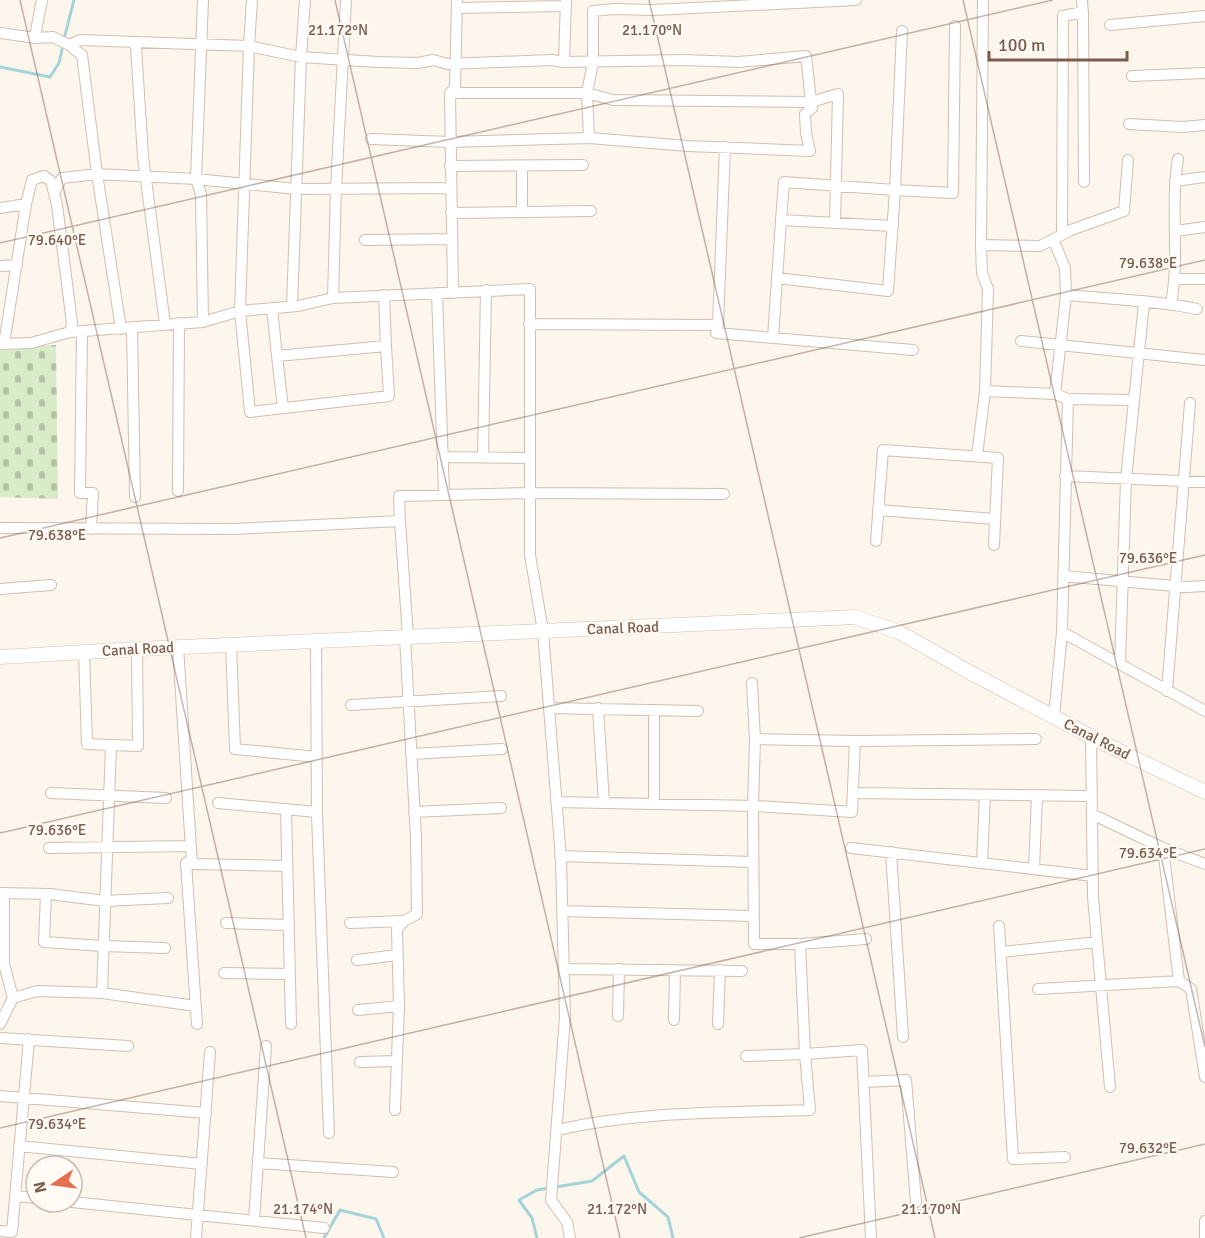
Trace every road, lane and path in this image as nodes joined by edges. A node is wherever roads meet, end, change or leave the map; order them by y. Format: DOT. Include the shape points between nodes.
graph roads {
  1 [pos="42,0"];
  2 [pos="202,0"];
  3 [pos="252,0"];
  4 [pos="305,0"];
  5 [pos="346,0"];
  6 [pos="856,0"];
  7 [pos="983,0"];
  8 [pos="1082,0"];
  9 [pos="566,3"];
  10 [pos="457,4"];
  11 [pos="614,4"];
  12 [pos="1083,12"];
  13 [pos="1205,16"];
  14 [pos="1110,25"];
  15 [pos="955,26"];
  16 [pos="902,31"];
  17 [pos="0,33"];
  18 [pos="36,38"];
  19 [pos="133,42"];
  20 [pos="201,44"];
  21 [pos="69,45"];
  22 [pos="249,46"];
  23 [pos="301,57"];
  24 [pos="344,60"];
  25 [pos="455,62"];
  26 [pos="564,62"];
  27 [pos="593,62"];
  28 [pos="1205,74"];
  29 [pos="1132,76"];
  30 [pos="450,93"];
  31 [pos="587,93"];
  32 [pos="811,102"];
  33 [pos="1129,124"];
  34 [pos="1205,125"];
  35 [pos="589,138"];
  36 [pos="371,139"];
  37 [pos="450,142"];
  38 [pos="725,147"];
  39 [pos="1128,159"];
  40 [pos="1178,159"];
  41 [pos="584,165"];
  42 [pos="450,166"];
  43 [pos="522,166"];
  44 [pos="97,174"];
  45 [pos="146,176"];
  46 [pos="1205,177"];
  47 [pos="196,179"];
  48 [pos="1174,181"];
  49 [pos="1084,182"];
  50 [pos="246,183"];
  51 [pos="836,186"];
  52 [pos="451,188"];
  53 [pos="296,189"];
  54 [pos="336,189"];
  55 [pos="895,190"];
  56 [pos="54,193"];
  57 [pos="26,204"];
  58 [pos="0,208"];
  59 [pos="591,211"];
  60 [pos="522,212"];
  61 [pos="451,213"];
  62 [pos="781,220"];
  63 [pos="835,223"];
  64 [pos="893,226"];
  65 [pos="1205,227"];
  66 [pos="1176,231"];
  67 [pos="1058,236"];
  68 [pos="452,239"];
  69 [pos="364,240"];
  70 [pos="981,245"];
  71 [pos="17,265"];
  72 [pos="0,266"];
  73 [pos="777,278"];
  74 [pos="1176,279"];
  75 [pos="1205,279"];
  76 [pos="486,290"];
  77 [pos="437,293"];
  78 [pos="453,293"];
  79 [pos="384,295"];
  80 [pos="1066,295"];
  81 [pos="333,298"];
  82 [pos="1144,303"];
  83 [pos="1171,304"];
  84 [pos="292,306"];
  85 [pos="272,308"];
  86 [pos="1197,309"];
  87 [pos="240,311"];
  88 [pos="4,315"];
  89 [pos="203,322"];
  90 [pos="179,323"];
  91 [pos="165,324"];
  92 [pos="530,324"];
  93 [pos="718,325"];
  94 [pos="132,327"];
  95 [pos="121,329"];
  96 [pos="82,332"];
  97 [pos="70,333"];
  98 [pos="773,338"];
  99 [pos="1021,341"];
  100 [pos="2,344"];
  101 [pos="1060,344"];
  102 [pos="386,346"];
  103 [pos="913,350"];
  104 [pos="1139,353"];
  105 [pos="277,356"];
  106 [pos="1205,360"];
  107 [pos="985,391"];
  108 [pos="1055,394"];
  109 [pos="1068,399"];
  110 [pos="1133,400"];
  111 [pos="1190,403"];
  112 [pos="283,408"];
  113 [pos="977,456"];
  114 [pos="442,457"];
  115 [pos="483,458"];
  116 [pos="529,458"];
  117 [pos="1065,476"];
  118 [pos="1126,479"];
  119 [pos="1184,482"];
  120 [pos="1205,483"];
  121 [pos="178,491"];
  122 [pos="529,493"];
  123 [pos="444,494"];
  124 [pos="724,494"];
  125 [pos="135,497"];
  126 [pos="878,510"];
  127 [pos="995,519"];
  128 [pos="400,521"];
  129 [pos="0,528"];
  130 [pos="91,529"];
  131 [pos="876,541"];
  132 [pos="994,545"];
  133 [pos="1063,576"];
  134 [pos="1123,581"];
  135 [pos="51,585"];
  136 [pos="1175,586"];
  137 [pos="1205,586"];
  138 [pos="0,589"];
  139 [pos="543,631"];
  140 [pos="1062,632"];
  141 [pos="407,637"];
  142 [pos="316,641"];
  143 [pos="231,645"];
  144 [pos="178,647"];
  145 [pos="137,649"];
  146 [pos="84,652"];
  147 [pos="0,657"];
  148 [pos="1120,664"];
  149 [pos="752,683"];
  150 [pos="1167,691"];
  151 [pos="501,696"];
  152 [pos="409,701"];
  153 [pos="351,705"];
  154 [pos="549,708"];
  155 [pos="598,708"];
  156 [pos="654,710"];
  157 [pos="698,711"];
  158 [pos="1205,711"];
  159 [pos="1054,717"];
  160 [pos="1091,737"];
  161 [pos="756,739"];
  162 [pos="1036,739"];
  163 [pos="855,741"];
  164 [pos="111,745"];
  165 [pos="502,749"];
  166 [pos="411,754"];
  167 [pos="317,756"];
  168 [pos="1205,792"];
  169 [pos="51,793"];
  170 [pos="853,793"];
  171 [pos="985,795"];
  172 [pos="1037,795"];
  173 [pos="109,796"];
  174 [pos="1092,796"];
  175 [pos="166,798"];
  176 [pos="556,802"];
  177 [pos="604,802"];
  178 [pos="218,803"];
  179 [pos="654,804"];
  180 [pos="753,806"];
  181 [pos="501,808"];
  182 [pos="286,809"];
  183 [pos="317,812"];
  184 [pos="414,812"];
  185 [pos="1092,814"];
  186 [pos="191,846"];
  187 [pos="107,847"];
  188 [pos="49,848"];
  189 [pos="851,848"];
  190 [pos="1163,848"];
  191 [pos="891,852"];
  192 [pos="560,856"];
  193 [pos="753,862"];
  194 [pos="982,863"];
  195 [pos="192,864"];
  196 [pos="1205,864"];
  197 [pos="287,866"];
  198 [pos="1034,869"];
  199 [pos="1093,876"];
  200 [pos="2,893"];
  201 [pos="46,894"];
  202 [pos="168,898"];
  203 [pos="105,901"];
  204 [pos="562,911"];
  205 [pos="753,916"];
  206 [pos="404,921"];
  207 [pos="226,923"];
  208 [pos="350,923"];
  209 [pos="289,925"];
  210 [pos="999,926"];
  211 [pos="866,939"];
  212 [pos="1097,942"];
  213 [pos="800,944"];
  214 [pos="103,946"];
  215 [pos="165,948"];
  216 [pos="1001,952"];
  217 [pos="397,955"];
  218 [pos="357,960"];
  219 [pos="564,969"];
  220 [pos="619,969"];
  221 [pos="675,970"];
  222 [pos="720,970"];
  223 [pos="742,971"];
  224 [pos="224,973"];
  225 [pos="290,974"];
  226 [pos="1179,981"];
  227 [pos="1101,986"];
  228 [pos="1038,989"];
  229 [pos="102,993"];
  230 [pos="13,998"];
  231 [pos="196,1006"];
  232 [pos="399,1006"];
  233 [pos="358,1010"];
  234 [pos="618,1016"];
  235 [pos="674,1020"];
  236 [pos="0,1024"];
  237 [pos="197,1024"];
  238 [pos="291,1024"];
  239 [pos="718,1024"];
  240 [pos="903,1037"];
  241 [pos="0,1038"];
  242 [pos="29,1040"];
  243 [pos="128,1046"];
  244 [pos="266,1046"];
  245 [pos="210,1052"];
  246 [pos="805,1054"];
  247 [pos="746,1056"];
  248 [pos="397,1061"];
  249 [pos="360,1062"];
  250 [pos="1205,1077"];
  251 [pos="864,1082"];
  252 [pos="1110,1087"];
  253 [pos="0,1096"];
  254 [pos="24,1098"];
  255 [pos="395,1110"];
  256 [pos="206,1113"];
  257 [pos="557,1130"];
  258 [pos="329,1133"];
  259 [pos="19,1146"];
  260 [pos="1065,1157"];
  261 [pos="258,1163"];
  262 [pos="202,1164"];
  263 [pos="393,1172"];
  264 [pos="15,1196"];
  265 [pos="24,1197"];
  266 [pos="916,1202"];
  267 [pos="84,1203"];
  268 [pos="198,1215"];
  269 [pos="254,1220"];
  270 [pos="1205,1221"];
  271 [pos="324,1228"];
  272 [pos="0,1231"];
  273 [pos="196,1238"];
  274 [pos="570,1238"];
  275 [pos="871,1238"];
  276 [pos="1205,1238"];
  1 -- 18 [label="street"];
  2 -- 20 [label="street"];
  3 -- 22 [label="street"];
  4 -- 23 [label="street"];
  5 -- 24 [label="street"];
  6 -- 11 [label="street" via="653,10"];
  7 -- 70 [label="street"];
  8 -- 12 [label="street"];
  9 -- 10 [label="street"];
  9 -- 26 [label="street"];
  10 -- 25 [label="street"];
  11 -- 27 [label="street" via="593,11"];
  12 -- 49 [label="street"];
  12 -- 67 [label="street" via="1063,16"];
  13 -- 14 [label="street"];
  15 -- 55 [label="street" via="953,193"];
  16 -- 55 [label="street"];
  17 -- 18 [label="street"];
  18 -- 21 [label="street" via="53,37"];
  19 -- 20 [label="street"];
  19 -- 21 [label="street" via="80,40"];
  19 -- 45 [label="street"];
  20 -- 22 [label="street"];
  20 -- 47 [label="street"];
  21 -- 44 [label="street" via="81,55"];
  22 -- 23 [label="street"];
  22 -- 50 [label="street"];
  23 -- 24 [label="street"];
  23 -- 53 [label="street"];
  24 -- 25 [label="street"];
  24 -- 54 [label="street"];
  25 -- 26 [label="street"];
  25 -- 30 [label="street" via="455,88"];
  26 -- 27 [label="street"];
  27 -- 31 [label="street"];
  27 -- 32 [label="street" via="738,62 806,56"];
  28 -- 29 [label="street"];
  30 -- 31 [label="street"];
  30 -- 37 [label="street"];
  31 -- 32 [label="street" via="613,100"];
  31 -- 35 [label="street"];
  32 -- 38 [label="street" via="812,108 805,114 810,151"];
  32 -- 51 [label="street" via="838,94"];
  33 -- 34 [label="street"];
  35 -- 37 [label="street"];
  35 -- 38 [label="street"];
  36 -- 37 [label="street"];
  37 -- 42 [label="street"];
  38 -- 93 [label="street"];
  39 -- 67 [label="street" via="1124,211"];
  40 -- 48 [label="street"];
  41 -- 43 [label="street"];
  42 -- 43 [label="street"];
  42 -- 52 [label="street"];
  43 -- 60 [label="street"];
  44 -- 45 [label="street"];
  44 -- 56 [label="street" via="62,178"];
  44 -- 95 [label="street"];
  45 -- 47 [label="street"];
  45 -- 91 [label="street"];
  46 -- 48 [label="street"];
  47 -- 50 [label="street"];
  47 -- 89 [label="street" via="201,194"];
  48 -- 66 [label="street"];
  50 -- 53 [label="street"];
  50 -- 87 [label="street"];
  51 -- 55 [label="street"];
  51 -- 62 [label="street" via="784,182"];
  51 -- 63 [label="street"];
  52 -- 54 [label="street"];
  52 -- 61 [label="street"];
  53 -- 54 [label="street"];
  53 -- 84 [label="street"];
  54 -- 81 [label="street"];
  55 -- 64 [label="street"];
  56 -- 57 [label="street" via="51,181 44,176 32,180"];
  56 -- 97 [label="street" via="72,323"];
  57 -- 58 [label="street"];
  57 -- 71 [label="street"];
  59 -- 60 [label="street"];
  60 -- 61 [label="street"];
  61 -- 68 [label="street"];
  62 -- 63 [label="street"];
  62 -- 73 [label="street"];
  63 -- 64 [label="street"];
  64 -- 73 [label="street" via="888,291"];
  65 -- 66 [label="street"];
  66 -- 74 [label="street"];
  67 -- 70 [label="street" via="1040,246"];
  67 -- 80 [label="street"];
  68 -- 69 [label="street"];
  68 -- 78 [label="street"];
  70 -- 107 [label="street" via="982,273 988,289"];
  71 -- 72 [label="street"];
  71 -- 88 [label="street"];
  73 -- 98 [label="street"];
  74 -- 75 [label="street"];
  74 -- 83 [label="street"];
  76 -- 78 [label="street"];
  76 -- 92 [label="street" via="530,289"];
  76 -- 115 [label="street"];
  77 -- 78 [label="street"];
  77 -- 79 [label="street"];
  77 -- 114 [label="street"];
  79 -- 81 [label="street"];
  79 -- 102 [label="street"];
  80 -- 82 [label="street"];
  80 -- 101 [label="street"];
  81 -- 84 [label="street"];
  82 -- 83 [label="street"];
  82 -- 104 [label="street"];
  83 -- 86 [label="street"];
  84 -- 85 [label="street"];
  85 -- 87 [label="street"];
  85 -- 105 [label="street"];
  87 -- 89 [label="street"];
  87 -- 112 [label="street" via="250,412"];
  88 -- 100 [label="street"];
  89 -- 90 [label="street"];
  90 -- 91 [label="street"];
  90 -- 121 [label="street"];
  91 -- 94 [label="street"];
  92 -- 93 [label="street"];
  92 -- 116 [label="street"];
  93 -- 98 [label="street" via="716,333"];
  94 -- 95 [label="street"];
  94 -- 125 [label="street"];
  95 -- 96 [label="street"];
  96 -- 97 [label="street"];
  96 -- 130 [label="street" via="80,493 93,493"];
  97 -- 100 [label="street" via="32,343"];
  98 -- 103 [label="street"];
  99 -- 101 [label="street"];
  101 -- 104 [label="street"];
  101 -- 108 [label="street"];
  102 -- 105 [label="street"];
  102 -- 112 [label="street" via="389,396"];
  104 -- 106 [label="street"];
  104 -- 110 [label="street"];
  105 -- 112 [label="street"];
  107 -- 108 [label="street"];
  107 -- 113 [label="street"];
  108 -- 109 [label="street"];
  109 -- 110 [label="street"];
  109 -- 117 [label="street"];
  110 -- 118 [label="street"];
  111 -- 119 [label="street"];
  113 -- 126 [label="street" via="883,450"];
  113 -- 127 [label="street" via="998,458"];
  114 -- 115 [label="street"];
  114 -- 123 [label="street"];
  115 -- 116 [label="street"];
  116 -- 122 [label="street"];
  117 -- 118 [label="street"];
  117 -- 133 [label="street"];
  118 -- 119 [label="street"];
  118 -- 134 [label="street"];
  119 -- 120 [label="street"];
  119 -- 136 [label="street"];
  122 -- 123 [label="street"];
  122 -- 124 [label="street"];
  122 -- 139 [label="street" via="530,555"];
  123 -- 128 [label="street" via="399,496"];
  126 -- 127 [label="street"];
  126 -- 131 [label="street"];
  127 -- 132 [label="street"];
  128 -- 130 [label="street" via="234,529"];
  128 -- 141 [label="street"];
  129 -- 130 [label="street"];
  133 -- 134 [label="street"];
  133 -- 140 [label="street"];
  134 -- 136 [label="street"];
  134 -- 148 [label="street"];
  135 -- 138 [label="street"];
  136 -- 137 [label="street"];
  136 -- 150 [label="street"];
  139 -- 141 [label="street, Canal Road"];
  139 -- 154 [label="street"];
  139 -- 159 [label="street, Canal Road" via="855,617 899,632"];
  140 -- 148 [label="street"];
  140 -- 159 [label="street"];
  141 -- 142 [label="street, Canal Road"];
  141 -- 152 [label="street"];
  142 -- 143 [label="street, Canal Road"];
  142 -- 167 [label="street"];
  143 -- 144 [label="street, Canal Road"];
  143 -- 167 [label="street" via="235,749"];
  144 -- 145 [label="street, Canal Road"];
  144 -- 186 [label="street"];
  145 -- 146 [label="street, Canal Road"];
  145 -- 164 [label="street" via="138,746"];
  146 -- 147 [label="street, Canal Road"];
  146 -- 164 [label="street" via="87,744"];
  148 -- 150 [label="street"];
  149 -- 161 [label="street"];
  150 -- 158 [label="street"];
  151 -- 152 [label="street"];
  152 -- 153 [label="street"];
  152 -- 166 [label="street"];
  154 -- 155 [label="street"];
  154 -- 176 [label="street"];
  155 -- 156 [label="street"];
  155 -- 177 [label="street"];
  156 -- 157 [label="street"];
  156 -- 179 [label="street"];
  159 -- 160 [label="street, Canal Road"];
  160 -- 168 [label="street, Canal Road"];
  160 -- 174 [label="street"];
  161 -- 163 [label="street"];
  161 -- 180 [label="street"];
  162 -- 163 [label="street"];
  163 -- 170 [label="street"];
  164 -- 173 [label="street"];
  165 -- 166 [label="street"];
  166 -- 184 [label="street"];
  167 -- 183 [label="street"];
  169 -- 173 [label="street"];
  170 -- 171 [label="street"];
  170 -- 180 [label="street" via="852,812"];
  171 -- 172 [label="street"];
  171 -- 194 [label="street"];
  172 -- 174 [label="street"];
  172 -- 198 [label="street"];
  173 -- 175 [label="street"];
  173 -- 187 [label="street"];
  174 -- 185 [label="street"];
  176 -- 177 [label="street"];
  176 -- 192 [label="street"];
  177 -- 179 [label="street"];
  178 -- 182 [label="street"];
  179 -- 180 [label="street"];
  180 -- 193 [label="street"];
  181 -- 184 [label="street"];
  182 -- 183 [label="street"];
  182 -- 197 [label="street"];
  183 -- 258 [label="street"];
  184 -- 206 [label="street" via="417,914"];
  185 -- 190 [label="street"];
  185 -- 199 [label="street"];
  186 -- 187 [label="street"];
  186 -- 195 [label="street"];
  187 -- 188 [label="street"];
  187 -- 203 [label="street"];
  189 -- 191 [label="street"];
  190 -- 196 [label="street"];
  190 -- 226 [label="street"];
  191 -- 194 [label="street"];
  191 -- 240 [label="street"];
  192 -- 193 [label="street"];
  192 -- 204 [label="street"];
  193 -- 205 [label="street"];
  194 -- 198 [label="street"];
  195 -- 197 [label="street"];
  195 -- 231 [label="street" via="186,863"];
  197 -- 209 [label="street"];
  198 -- 199 [label="street"];
  199 -- 212 [label="street"];
  200 -- 201 [label="street"];
  200 -- 230 [label="street" via="4,964"];
  201 -- 203 [label="street"];
  201 -- 214 [label="street" via="44,942"];
  202 -- 203 [label="street"];
  203 -- 214 [label="street"];
  204 -- 205 [label="street"];
  204 -- 219 [label="street"];
  205 -- 213 [label="street" via="754,944"];
  206 -- 208 [label="street"];
  206 -- 217 [label="street" via="397,929"];
  207 -- 209 [label="street"];
  209 -- 225 [label="street"];
  210 -- 216 [label="street"];
  211 -- 213 [label="street"];
  212 -- 216 [label="street"];
  212 -- 227 [label="street"];
  213 -- 246 [label="street"];
  214 -- 215 [label="street"];
  214 -- 229 [label="street"];
  216 -- 260 [label="street" via="1013,1159"];
  217 -- 218 [label="street"];
  217 -- 232 [label="street"];
  219 -- 220 [label="street"];
  219 -- 257 [label="street" via="565,1017"];
  220 -- 221 [label="street"];
  220 -- 234 [label="street"];
  221 -- 222 [label="street"];
  221 -- 235 [label="street"];
  222 -- 223 [label="street"];
  222 -- 239 [label="street"];
  224 -- 225 [label="street"];
  225 -- 238 [label="street"];
  226 -- 227 [label="street"];
  226 -- 250 [label="street" via="1191,989"];
  227 -- 228 [label="street"];
  227 -- 252 [label="street"];
  229 -- 230 [label="street" via="37,991"];
  229 -- 231 [label="street"];
  230 -- 236 [label="street"];
  231 -- 237 [label="street"];
  232 -- 233 [label="street"];
  232 -- 248 [label="street"];
  241 -- 242 [label="street"];
  242 -- 243 [label="street"];
  242 -- 254 [label="street"];
  244 -- 261 [label="street"];
  245 -- 256 [label="street"];
  246 -- 247 [label="street"];
  246 -- 251 [label="street" via="862,1050"];
  246 -- 257 [label="street" via="810,1110 640,1116"];
  248 -- 249 [label="street"];
  248 -- 255 [label="street"];
  251 -- 266 [label="street" via="906,1080"];
  251 -- 275 [label="street"];
  253 -- 254 [label="street"];
  254 -- 256 [label="street"];
  254 -- 259 [label="street"];
  256 -- 262 [label="street"];
  257 -- 274 [label="street" via="551,1200 567,1222"];
  259 -- 262 [label="street"];
  259 -- 264 [label="street"];
  261 -- 263 [label="street"];
  261 -- 269 [label="street"];
  262 -- 268 [label="street"];
  264 -- 265 [label="street"];
  264 -- 272 [label="street" via="12,1232"];
  267 -- 268 [label="street"];
  268 -- 269 [label="street"];
  268 -- 273 [label="street"];
  269 -- 271 [label="street"];
  270 -- 276 [label="street"];
}
